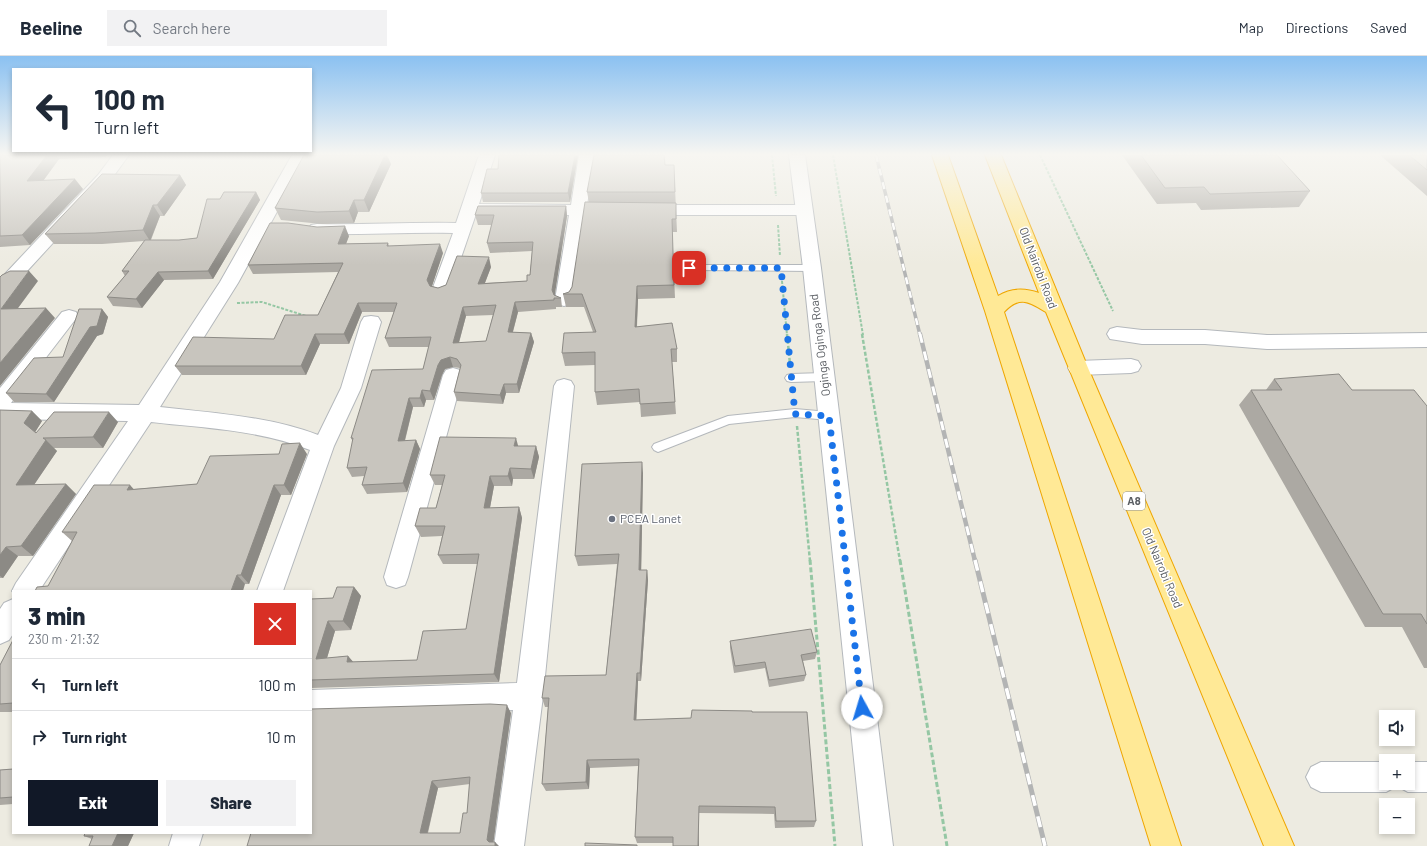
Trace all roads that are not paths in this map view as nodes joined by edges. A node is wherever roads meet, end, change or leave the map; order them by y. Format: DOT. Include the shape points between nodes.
graph roads {
  1 [pos="91,192"];
  2 [pos="279,192"];
  3 [pos="474,192"];
  4 [pos="581,192"];
  5 [pos="792,192"];
  6 [pos="953,192"];
  7 [pos="1008,192"];
  8 [pos="468,209"];
  9 [pos="578,209"];
  10 [pos="789,210"];
  11 [pos="260,226"];
  12 [pos="280,226"];
  13 [pos="300,227"];
  14 [pos="463,228"];
  15 [pos="807,267"];
  16 [pos="689,268"];
  17 [pos="11,278"];
  18 [pos="441,290"];
  19 [pos="564,300"];
  20 [pos="1054,308"];
  21 [pos="994,311"];
  22 [pos="69,316"];
  23 [pos="371,322"];
  24 [pos="1117,334"];
  25 [pos="1427,340"];
  26 [pos="1131,366"];
  27 [pos="1078,368"];
  28 [pos="453,375"];
  29 [pos="819,377"];
  30 [pos="793,378"];
  31 [pos="564,386"];
  32 [pos="0,402"];
  33 [pos="0,411"];
  34 [pos="145,413"];
  35 [pos="823,416"];
  36 [pos="323,446"];
  37 [pos="658,447"];
  38 [pos="396,578"];
  39 [pos="26,590"];
  40 [pos="270,590"];
  41 [pos="0,599"];
  42 [pos="12,599"];
  43 [pos="12,613"];
  44 [pos="0,632"];
  45 [pos="529,696"];
  46 [pos="312,703"];
  47 [pos="1321,777"];
  48 [pos="1379,777"];
  49 [pos="1415,777"];
  50 [pos="1427,777"];
  51 [pos="188,834"];
  52 [pos="184,846"];
  53 [pos="509,846"];
  54 [pos="878,846"];
  55 [pos="1166,846"];
  56 [pos="1279,846"];
  1 -- 17 [label="street"];
  2 -- 11 [label="street"];
  3 -- 8 [label="street"];
  4 -- 9 [label="street"];
  5 -- 10 [label="street, Oginga Oginga Road"];
  6 -- 21 [label="highway"];
  7 -- 20 [label="highway, Old Nairobi Road / A8"];
  8 -- 9 [label="street"];
  8 -- 14 [label="street"];
  9 -- 10 [label="street"];
  9 -- 19 [label="street"];
  10 -- 15 [label="street, Oginga Oginga Road"];
  11 -- 12 [label="street"];
  11 -- 34 [label="street" via="215,305"];
  13 -- 14 [label="street" via="322,230"];
  14 -- 18 [label="street"];
  15 -- 16 [label="lane"];
  15 -- 29 [label="street, Oginga Oginga Road"];
  20 -- 21 [label="highway" via="1029,296 1017,296 1009,297"];
  20 -- 27 [label="highway, Old Nairobi Road / A8"];
  21 -- 55 [label="highway"];
  22 -- 32 [label="street"];
  23 -- 36 [label="street" via="351,388"];
  24 -- 25 [label="street" via="1267,342"];
  26 -- 27 [label="street"];
  27 -- 56 [label="highway, Old Nairobi Road / A8"];
  28 -- 38 [label="street"];
  29 -- 30 [label="lane"];
  29 -- 35 [label="street, Oginga Oginga Road"];
  31 -- 45 [label="street"];
  33 -- 34 [label="street"];
  34 -- 36 [label="street" via="224,422 292,434"];
  34 -- 39 [label="street"];
  35 -- 37 [label="lane" via="798,414 728,420"];
  35 -- 54 [label="street, Oginga Oginga Road"];
  36 -- 40 [label="street"];
  41 -- 42 [label="street"];
  43 -- 44 [label="street"];
  45 -- 46 [label="street"];
  45 -- 53 [label="street"];
  47 -- 48 [label="street"];
  49 -- 50 [label="street"];
  51 -- 52 [label="street"];
}
